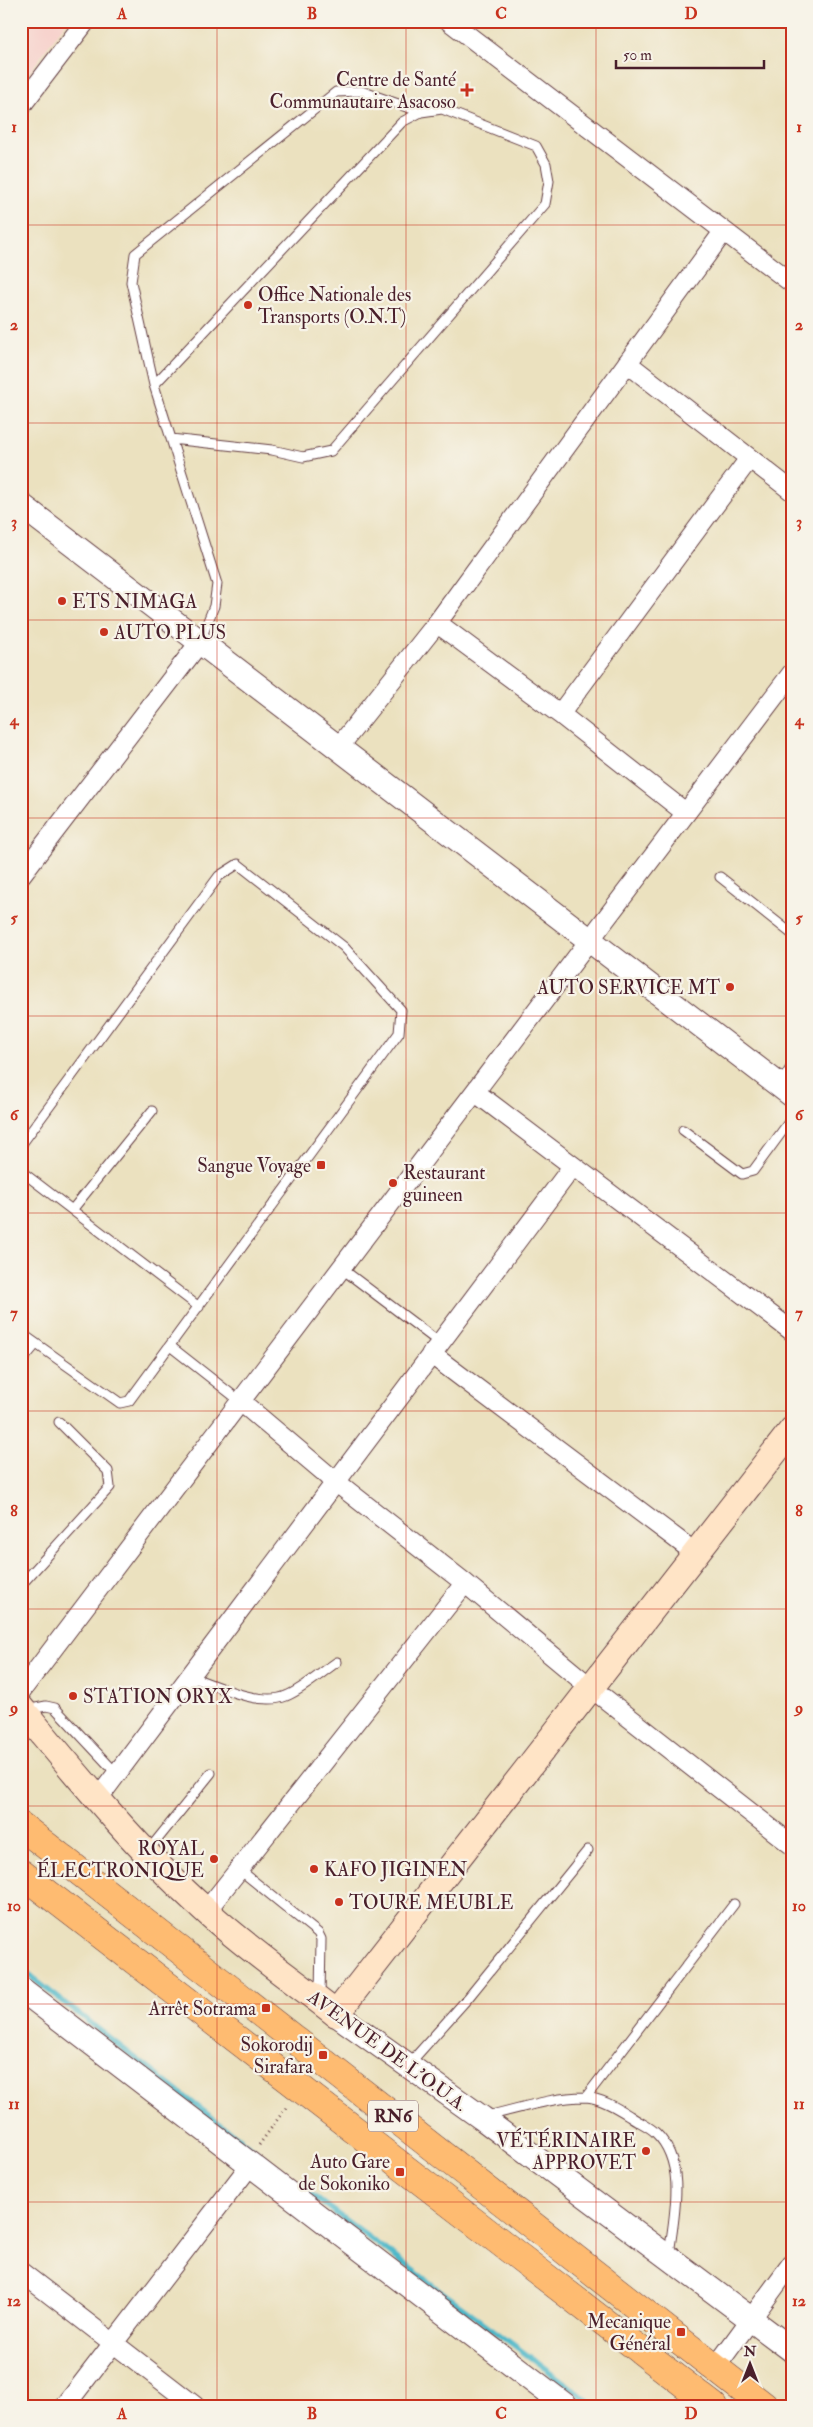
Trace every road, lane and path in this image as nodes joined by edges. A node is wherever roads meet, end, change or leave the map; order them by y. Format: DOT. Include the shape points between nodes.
graph roads {
  1 [pos="86,21"];
  2 [pos="449,21"];
  3 [pos="21,106"];
  4 [pos="421,112"];
  5 [pos="724,231"];
  6 [pos="792,283"];
  7 [pos="627,364"];
  8 [pos="154,385"];
  9 [pos="171,439"];
  10 [pos="749,459"];
  11 [pos="792,491"];
  12 [pos="21,505"];
  13 [pos="437,624"];
  14 [pos="200,642"];
  15 [pos="792,673"];
  16 [pos="560,714"];
  17 [pos="338,748"];
  18 [pos="686,813"];
  19 [pos="21,875"];
  20 [pos="720,877"];
  21 [pos="792,934"];
  22 [pos="589,940"];
  23 [pos="788,1082"];
  24 [pos="475,1092"];
  25 [pos="152,1111"];
  26 [pos="792,1118"];
  27 [pos="683,1130"];
  28 [pos="21,1145"];
  29 [pos="573,1166"];
  30 [pos="21,1171"];
  31 [pos="72,1210"];
  32 [pos="341,1268"];
  33 [pos="199,1307"];
  34 [pos="792,1331"];
  35 [pos="21,1333"];
  36 [pos="36,1344"];
  37 [pos="170,1346"];
  38 [pos="436,1349"];
  39 [pos="21,1362"];
  40 [pos="240,1402"];
  41 [pos="59,1422"];
  42 [pos="792,1430"];
  43 [pos="336,1482"];
  44 [pos="694,1552"];
  45 [pos="465,1583"];
  46 [pos="21,1585"];
  47 [pos="337,1662"];
  48 [pos="188,1676"];
  49 [pos="590,1687"];
  50 [pos="22,1703"];
  51 [pos="116,1773"];
  52 [pos="211,1773"];
  53 [pos="97,1800"];
  54 [pos="21,1826"];
  55 [pos="792,1845"];
  56 [pos="588,1850"];
  57 [pos="146,1853"];
  58 [pos="240,1870"];
  59 [pos="21,1874"];
  60 [pos="734,1904"];
  61 [pos="206,1911"];
  62 [pos="21,1989"];
  63 [pos="328,2008"];
  64 [pos="408,2065"];
  65 [pos="300,2088"];
  66 [pos="586,2097"];
  67 [pos="482,2118"];
  68 [pos="251,2164"];
  69 [pos="668,2258"];
  70 [pos="792,2263"];
  71 [pos="21,2272"];
  72 [pos="750,2318"];
  73 [pos="114,2342"];
  74 [pos="792,2350"];
  75 [pos="715,2368"];
  76 [pos="65,2406"];
  77 [pos="195,2406"];
  78 [pos="566,2406"];
  79 [pos="713,2406"];
  80 [pos="764,2406"];
  1 -- 3 [label="street"];
  2 -- 5 [label="street"];
  4 -- 8 [label="lane" via="402,122"];
  4 -- 8 [label="lane" via="361,91 336,92 135,254 131,282"];
  4 -- 9 [label="lane" via="442,109 536,146 546,164 549,181 545,204 331,451 303,457 272,450"];
  5 -- 6 [label="street"];
  5 -- 7 [label="street"];
  7 -- 10 [label="street"];
  7 -- 13 [label="street"];
  8 -- 9 [label="lane"];
  9 -- 14 [label="lane" via="217,584 214,606"];
  10 -- 11 [label="street"];
  10 -- 16 [label="street"];
  12 -- 14 [label="street"];
  13 -- 16 [label="street"];
  13 -- 17 [label="street"];
  14 -- 17 [label="street"];
  14 -- 19 [label="street"];
  15 -- 18 [label="street"];
  16 -- 18 [label="street"];
  17 -- 22 [label="street"];
  18 -- 22 [label="street"];
  20 -- 21 [label="lane"];
  22 -- 23 [label="street"];
  22 -- 24 [label="street"];
  24 -- 29 [label="street"];
  24 -- 32 [label="street"];
  25 -- 31 [label="lane"];
  26 -- 27 [label="lane" via="753,1171 742,1174"];
  28 -- 33 [label="lane" via="219,876 238,864 344,947 401,1010 399,1033"];
  29 -- 34 [label="street"];
  29 -- 38 [label="street"];
  30 -- 31 [label="lane"];
  31 -- 33 [label="lane"];
  32 -- 38 [label="lane"];
  32 -- 40 [label="street"];
  33 -- 37 [label="lane"];
  35 -- 36 [label="lane"];
  36 -- 37 [label="lane" via="120,1403 129,1402"];
  36 -- 39 [label="lane"];
  37 -- 40 [label="lane"];
  38 -- 43 [label="street"];
  38 -- 44 [label="street"];
  40 -- 43 [label="street"];
  40 -- 50 [label="street"];
  41 -- 46 [label="lane" via="108,1471 110,1487"];
  42 -- 44 [label="main road"];
  43 -- 45 [label="street"];
  43 -- 48 [label="street"];
  44 -- 49 [label="main road"];
  45 -- 49 [label="street"];
  45 -- 58 [label="street"];
  47 -- 48 [label="lane" via="286,1697 261,1698 233,1693"];
  48 -- 51 [label="street"];
  49 -- 55 [label="street"];
  49 -- 63 [label="main road"];
  50 -- 51 [label="lane" via="55,1708"];
  50 -- 53 [label="main road, AVENUE DE L'O.U.A."];
  51 -- 53 [label="street"];
  52 -- 57 [label="lane"];
  53 -- 57 [label="main road, AVENUE DE L'O.U.A."];
  54 -- 75 [label="highway, RN6"];
  56 -- 64 [label="lane" via="468,1998"];
  57 -- 61 [label="main road, AVENUE DE L'O.U.A."];
  58 -- 61 [label="street"];
  58 -- 63 [label="lane" via="318,1933"];
  59 -- 65 [label="highway, RN6"];
  60 -- 66 [label="lane"];
  61 -- 63 [label="main road, AVENUE DE L'O.U.A."];
  62 -- 68 [label="street"];
  63 -- 64 [label="street, AVENUE DE L'O.U.A."];
  64 -- 67 [label="street, AVENUE DE L'O.U.A."];
  65 -- 68 [label="path" via="254,2151"];
  65 -- 79 [label="highway, RN6"];
  66 -- 67 [label="lane"];
  66 -- 69 [label="lane" via="612,2104 656,2133 670,2152 676,2171"];
  67 -- 69 [label="street, AVENUE DE L'O.U.A."];
  68 -- 73 [label="street"];
  68 -- 78 [label="street"];
  69 -- 72 [label="street, AVENUE DE L'O.U.A."];
  70 -- 72 [label="street"];
  71 -- 73 [label="street"];
  72 -- 74 [label="street, AVENUE DE L'O.U.A."];
  72 -- 75 [label="street"];
  73 -- 76 [label="street"];
  73 -- 77 [label="street"];
  75 -- 80 [label="highway, RN6"];
}
